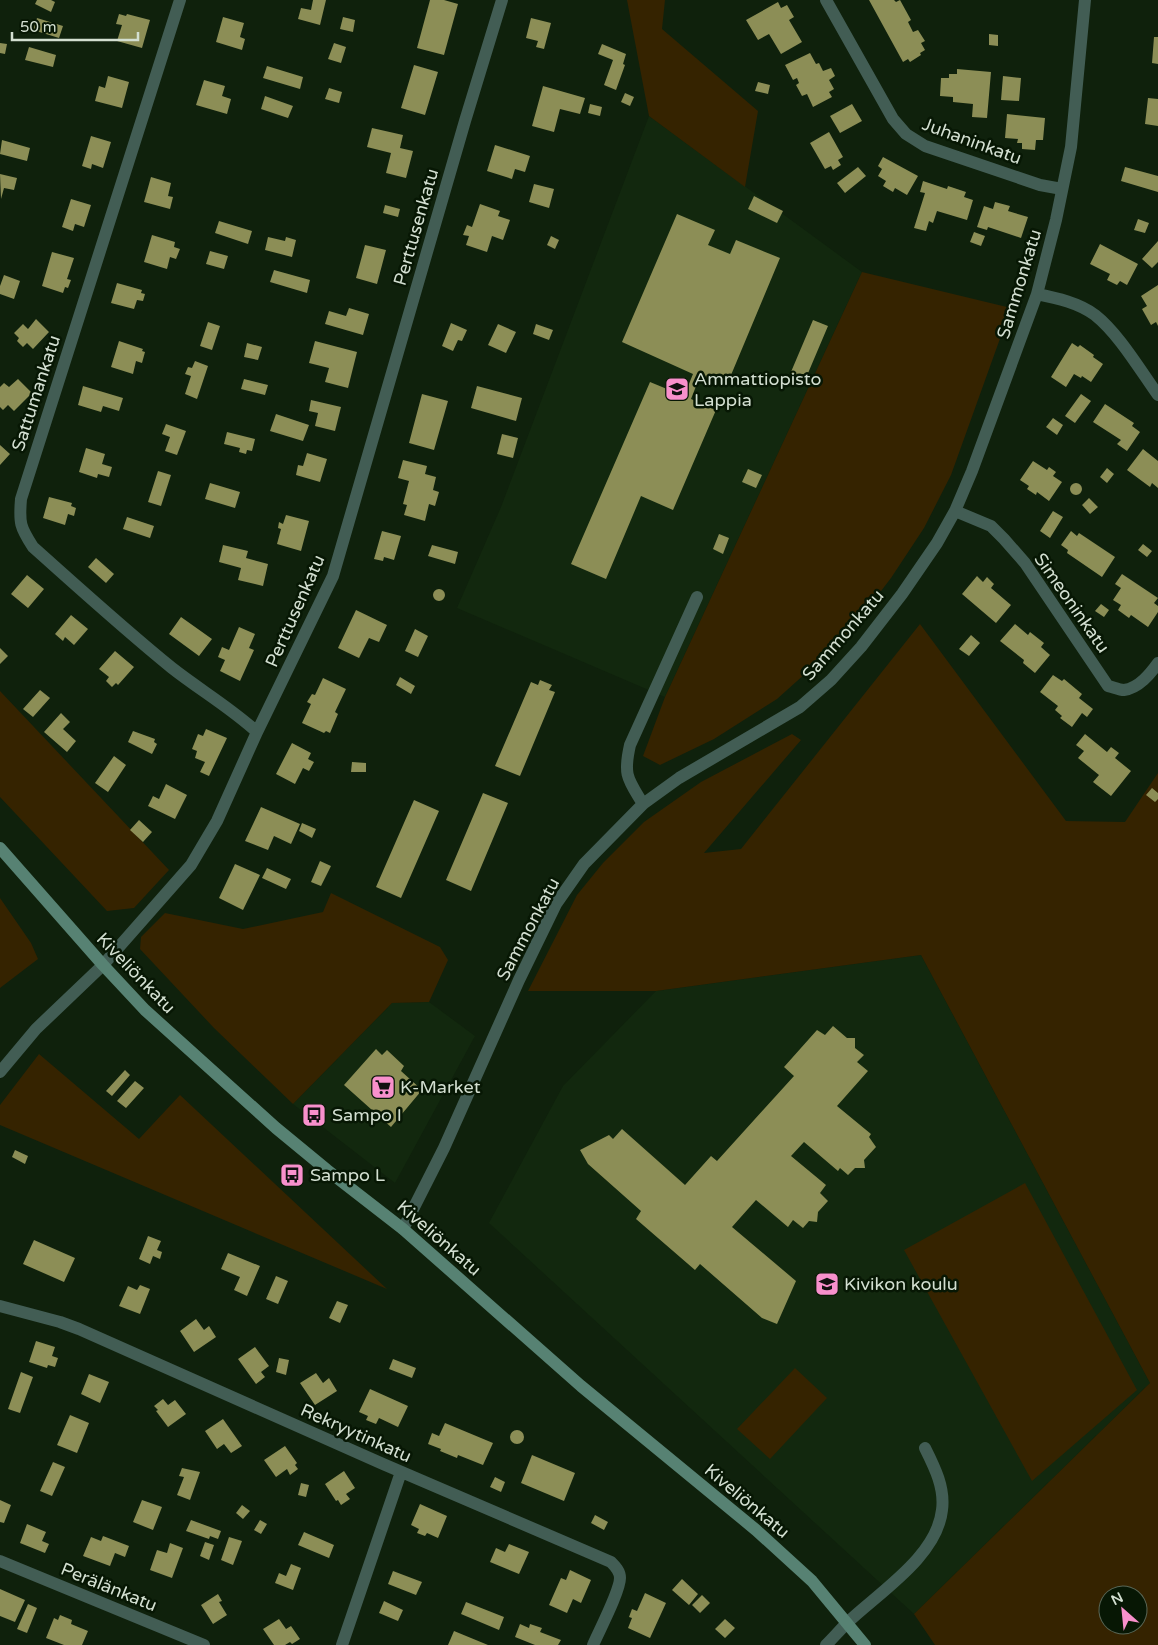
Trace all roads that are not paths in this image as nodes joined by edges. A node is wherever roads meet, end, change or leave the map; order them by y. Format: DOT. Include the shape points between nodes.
graph roads {
  1 [pos="180,0"];
  2 [pos="502,0"];
  3 [pos="826,0"];
  4 [pos="1085,0"];
  5 [pos="1062,189"];
  6 [pos="1037,294"];
  7 [pos="1158,395"];
  8 [pos="955,511"];
  9 [pos="697,597"];
  10 [pos="1158,663"];
  11 [pos="258,732"];
  12 [pos="644,804"];
  13 [pos="0,848"];
  14 [pos="103,965"];
  15 [pos="0,1072"];
  16 [pos="403,1229"];
  17 [pos="0,1306"];
  18 [pos="925,1448"];
  19 [pos="401,1472"];
  20 [pos="0,1561"];
  21 [pos="846,1623"];
  22 [pos="204,1645"];
  23 [pos="342,1645"];
  24 [pos="593,1645"];
  25 [pos="826,1645"];
  26 [pos="865,1645"];
  1 -- 11 [label="street, Sattumankatu" via="21,499 19,520 33,547 127,632"];
  2 -- 11 [label="street, Perttusenkatu" via="332,576"];
  3 -- 5 [label="street, Juhaninkatu" via="889,112 906,134 925,146 1040,185"];
  4 -- 5 [label="street, Sammonkatu" via="1071,147"];
  5 -- 6 [label="street, Sammonkatu"];
  6 -- 7 [label="street" via="1072,303 1094,314 1111,329"];
  6 -- 8 [label="street, Sammonkatu"];
  8 -- 10 [label="street, Simeoninkatu" via="991,526 1004,539 1108,686 1122,690 1135,687"];
  8 -- 12 [label="street, Sammonkatu" via="902,594 832,680 800,707 680,778"];
  9 -- 12 [label="street" via="630,745 627,774"];
  11 -- 14 [label="street, Perttusenkatu" via="217,821 191,865"];
  12 -- 16 [label="street, Sammonkatu" via="584,864 556,904 444,1148"];
  13 -- 14 [label="main road, Kiveliönkatu"];
  14 -- 15 [label="street, Perttusenkatu" via="36,1029"];
  14 -- 16 [label="main road, Kiveliönkatu" via="145,1010 276,1128"];
  16 -- 21 [label="main road, Kiveliönkatu" via="581,1386 756,1530 812,1581"];
  17 -- 19 [label="street, Rekryytinkatu" via="60,1322"];
  18 -- 21 [label="street" via="939,1479 942,1496 942,1511 936,1530 926,1548 905,1572"];
  19 -- 23 [label="street"];
  19 -- 24 [label="street, Rekryytinkatu" via="610,1562 620,1578"];
  20 -- 22 [label="street, Perälänkatu"];
  21 -- 25 [label="street"];
  21 -- 26 [label="main road, Kiveliönkatu"];
}
